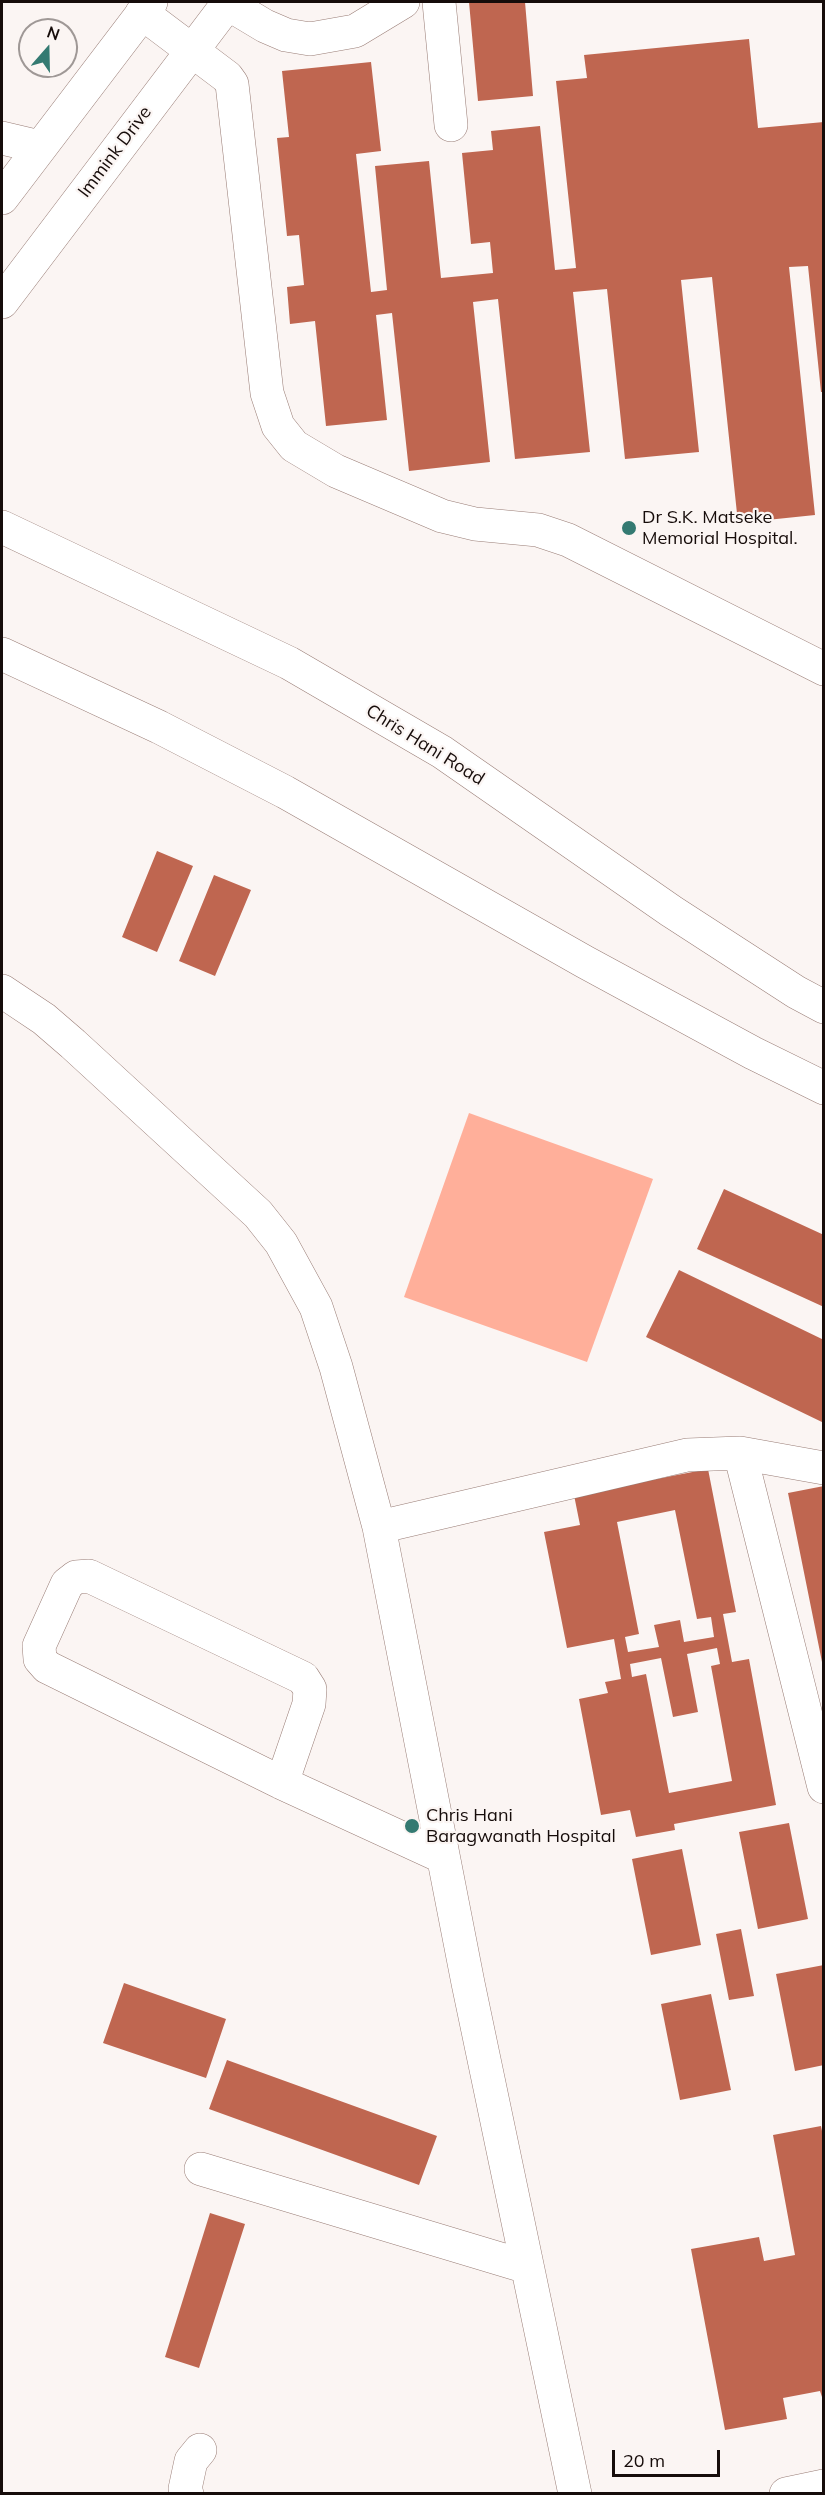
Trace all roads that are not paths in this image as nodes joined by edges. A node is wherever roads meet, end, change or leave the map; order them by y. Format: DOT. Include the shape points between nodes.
graph roads {
  1 [pos="227,2"];
  2 [pos="402,2"];
  3 [pos="439,2"];
  4 [pos="147,7"];
  5 [pos="192,51"];
  6 [pos="451,125"];
  7 [pos="2,138"];
  8 [pos="40,147"];
  9 [pos="2,198"];
  10 [pos="2,302"];
  11 [pos="2,514"];
  12 [pos="15,534"];
  13 [pos="2,654"];
  14 [pos="824,669"];
  15 [pos="2,991"];
  16 [pos="824,1007"];
  17 [pos="824,1088"];
  18 [pos="740,1453"];
  19 [pos="824,1468"];
  20 [pos="379,1527"];
  21 [pos="282,1783"];
  22 [pos="824,1787"];
  23 [pos="443,1857"];
  24 [pos="201,2169"];
  25 [pos="527,2267"];
  26 [pos="200,2450"];
  27 [pos="824,2486"];
  28 [pos="187,2493"];
  29 [pos="575,2493"];
  30 [pos="786,2493"];
  1 -- 2 [label="main road" via="265,26 310,39 355,31"];
  1 -- 5 [label="main road, Immink Drive"];
  3 -- 6 [label="main road"];
  4 -- 5 [label="main road"];
  4 -- 8 [label="main road"];
  5 -- 10 [label="main road, Immink Drive"];
  5 -- 14 [label="main road" via="232,84 267,393 278,426 294,446 336,471 442,516 475,525 538,530 568,540"];
  7 -- 8 [label="main road"];
  8 -- 9 [label="main road"];
  11 -- 12 [label="main road, Chris Hani Road"];
  12 -- 16 [label="main road, Chris Hani Road" via="289,663 432,746 671,911"];
  13 -- 17 [label="main road" via="159,727 285,792 585,962"];
  15 -- 20 [label="main road" via="73,1044 258,1214 280,1244 316,1307"];
  18 -- 19 [label="main road"];
  18 -- 20 [label="main road" via="687,1455"];
  18 -- 22 [label="main road"];
  20 -- 23 [label="main road"];
  21 -- 21 [label="main road" via="47,1667 40,1659 39,1646 67,1584 76,1577 89,1576 303,1678 310,1689 309,1704"];
  21 -- 23 [label="main road"];
  23 -- 25 [label="main road"];
  24 -- 25 [label="main road"];
  25 -- 29 [label="main road"];
  26 -- 28 [label="main road" via="191,2461"];
  27 -- 30 [label="main road"];
}
